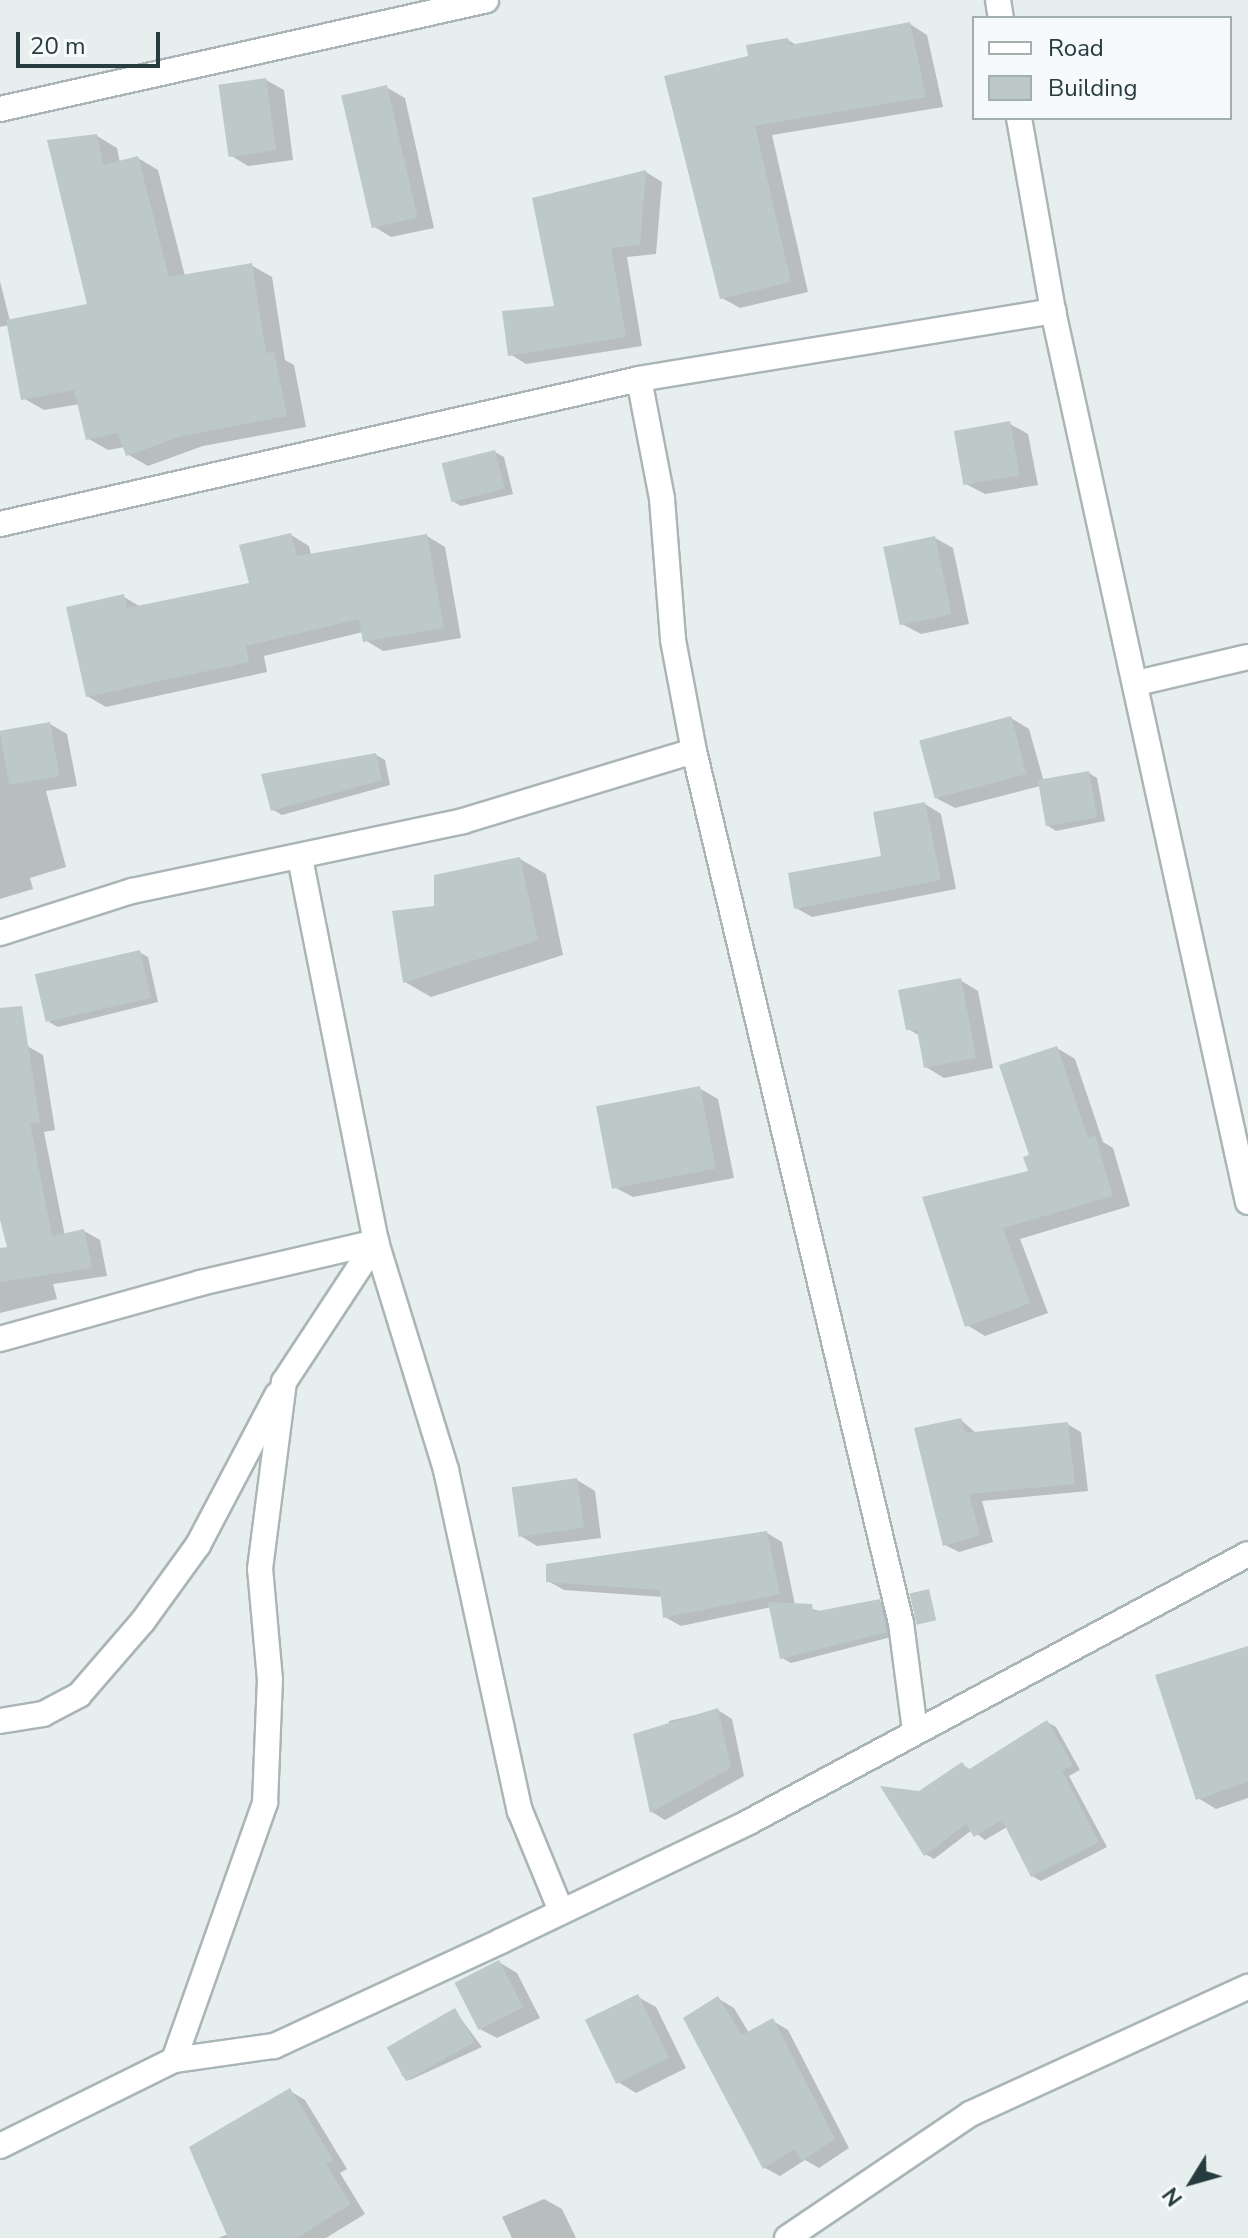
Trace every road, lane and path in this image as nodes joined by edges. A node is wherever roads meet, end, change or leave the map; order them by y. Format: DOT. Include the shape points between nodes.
graph roads {
  1 [pos="486,0"];
  2 [pos="0,109"];
  3 [pos="1019,120"];
  4 [pos="1053,311"];
  5 [pos="639,379"];
  6 [pos="0,524"];
  7 [pos="1248,657"];
  8 [pos="1137,683"];
  9 [pos="694,751"];
  10 [pos="300,858"];
  11 [pos="0,933"];
  12 [pos="1242,1153"];
  13 [pos="1248,1202"];
  14 [pos="376,1242"];
  15 [pos="0,1339"];
  16 [pos="284,1382"];
  17 [pos="1248,1554"];
  18 [pos="0,1721"];
  19 [pos="915,1731"];
  20 [pos="561,1911"];
  21 [pos="1248,1987"];
  22 [pos="174,2060"];
  23 [pos="0,2146"];
  24 [pos="787,2238"];
  1 -- 2 [label="street"];
  3 -- 4 [label="street"];
  4 -- 5 [label="street"];
  4 -- 8 [label="street"];
  5 -- 6 [label="street"];
  5 -- 9 [label="street" via="662,499 673,640"];
  7 -- 8 [label="street"];
  8 -- 12 [label="street"];
  9 -- 10 [label="street" via="463,821"];
  9 -- 19 [label="street" via="901,1623"];
  10 -- 11 [label="street" via="132,891"];
  10 -- 14 [label="street"];
  12 -- 13 [label="street"];
  14 -- 15 [label="street" via="171,1290"];
  14 -- 16 [label="street"];
  14 -- 20 [label="street" via="446,1470 520,1811"];
  16 -- 18 [label="street" via="198,1545 143,1621 79,1695 43,1714"];
  16 -- 22 [label="street" via="260,1569 270,1680 265,1803"];
  17 -- 19 [label="street"];
  19 -- 20 [label="street" via="749,1822"];
  20 -- 22 [label="street" via="274,2046"];
  21 -- 24 [label="street" via="970,2114"];
  22 -- 23 [label="street"];
}
